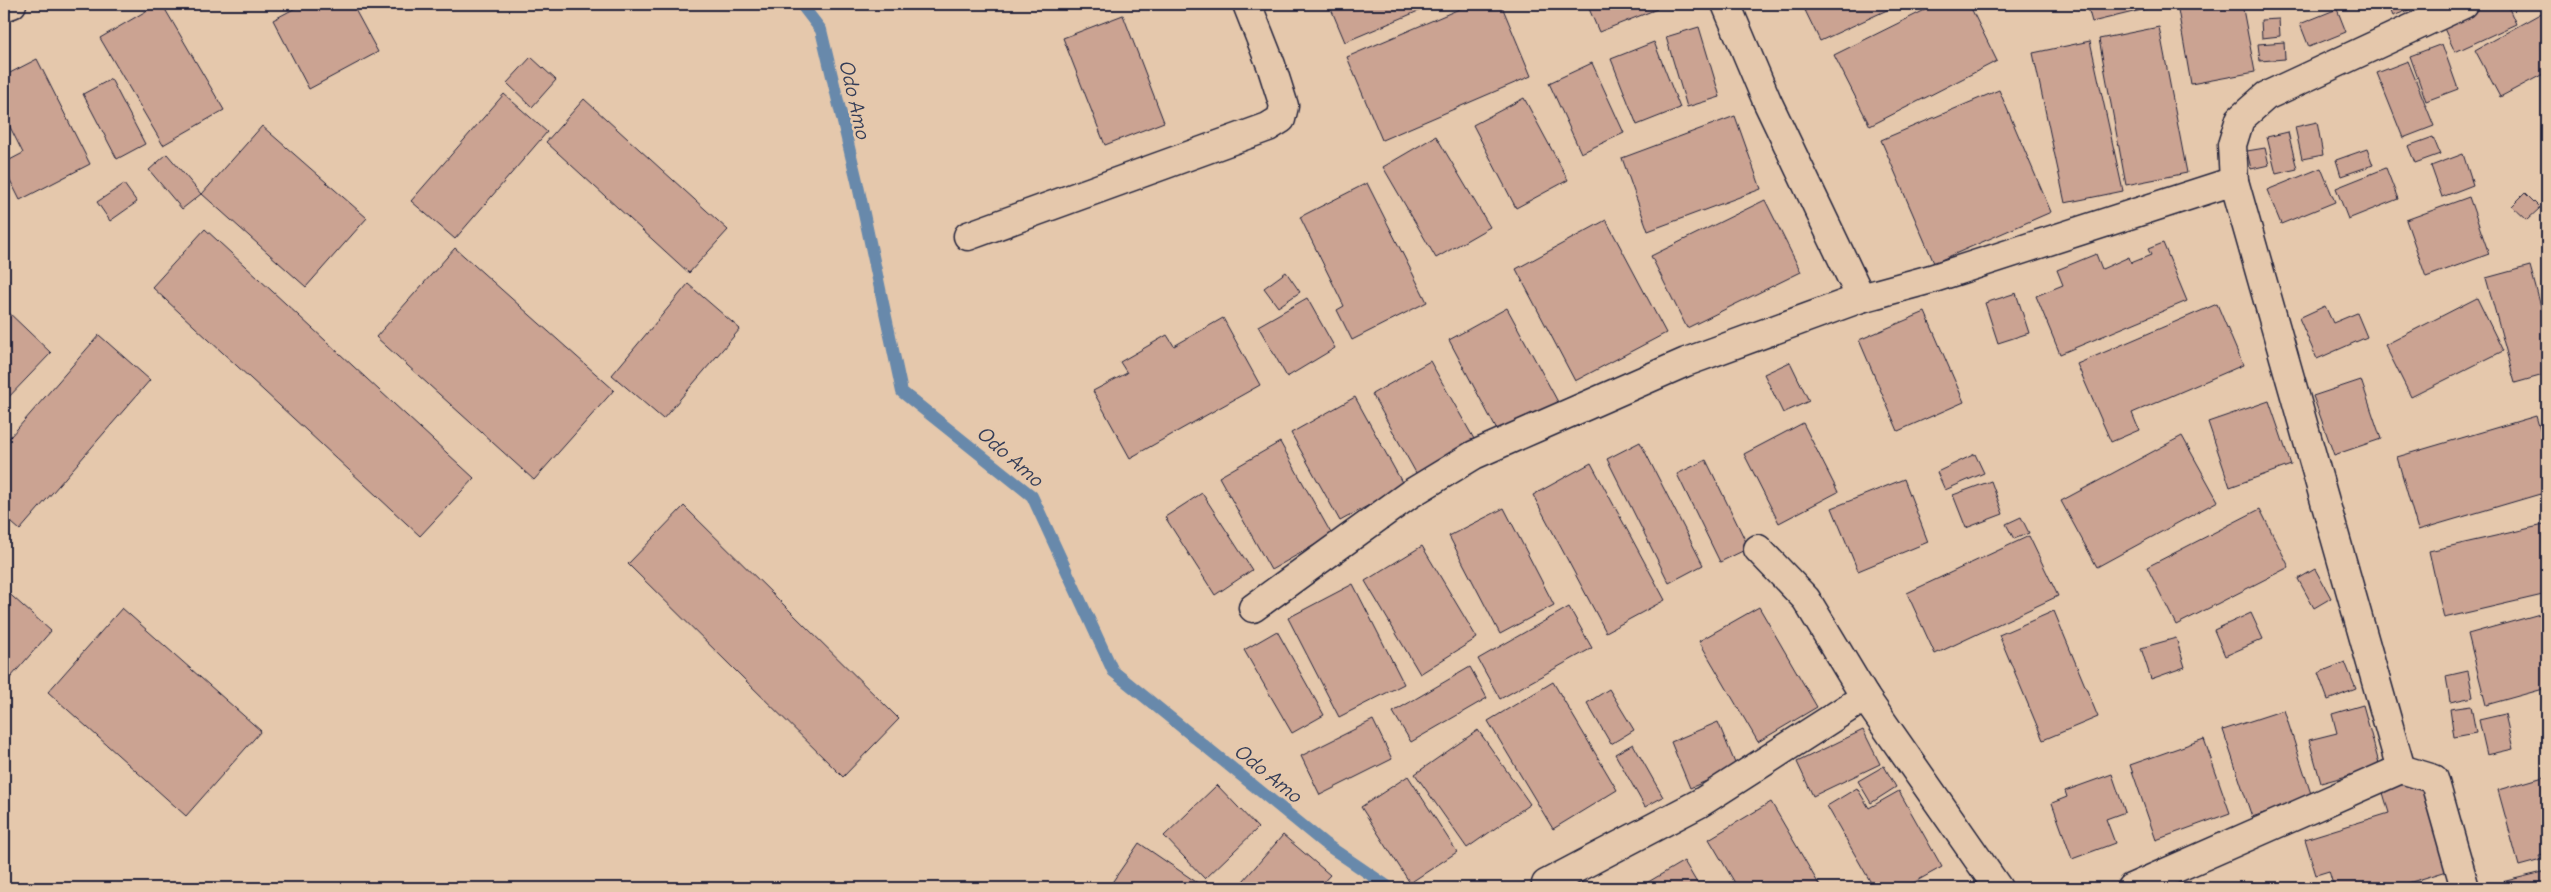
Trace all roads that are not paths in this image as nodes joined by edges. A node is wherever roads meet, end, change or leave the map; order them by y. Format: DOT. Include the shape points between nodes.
graph roads {
  1 [pos="12,4"];
  2 [pos="1247,4"];
  3 [pos="1726,4"];
  4 [pos="2464,4"];
  5 [pos="4,7"];
  6 [pos="2234,181"];
  7 [pos="968,236"];
  8 [pos="1861,298"];
  9 [pos="1758,549"];
  10 [pos="1253,608"];
  11 [pos="1865,696"];
  12 [pos="2401,769"];
  13 [pos="1546,884"];
  14 [pos="1998,888"];
  15 [pos="2131,888"];
  16 [pos="2465,888"];
  1 -- 5 [label="street"];
  2 -- 7 [label="street" via="1284,106 1281,119 1268,127"];
  3 -- 8 [label="street" via="1767,101"];
  4 -- 6 [label="street" via="2266,96 2240,119 2232,145"];
  6 -- 8 [label="street" via="1931,279"];
  6 -- 12 [label="street"];
  8 -- 10 [label="street" via="1686,362 1474,455 1410,494"];
  9 -- 11 [label="street" via="1806,599"];
  11 -- 13 [label="street" via="1700,803"];
  11 -- 14 [label="street"];
  12 -- 15 [label="street"];
  12 -- 16 [label="street" via="2434,779"];
}
